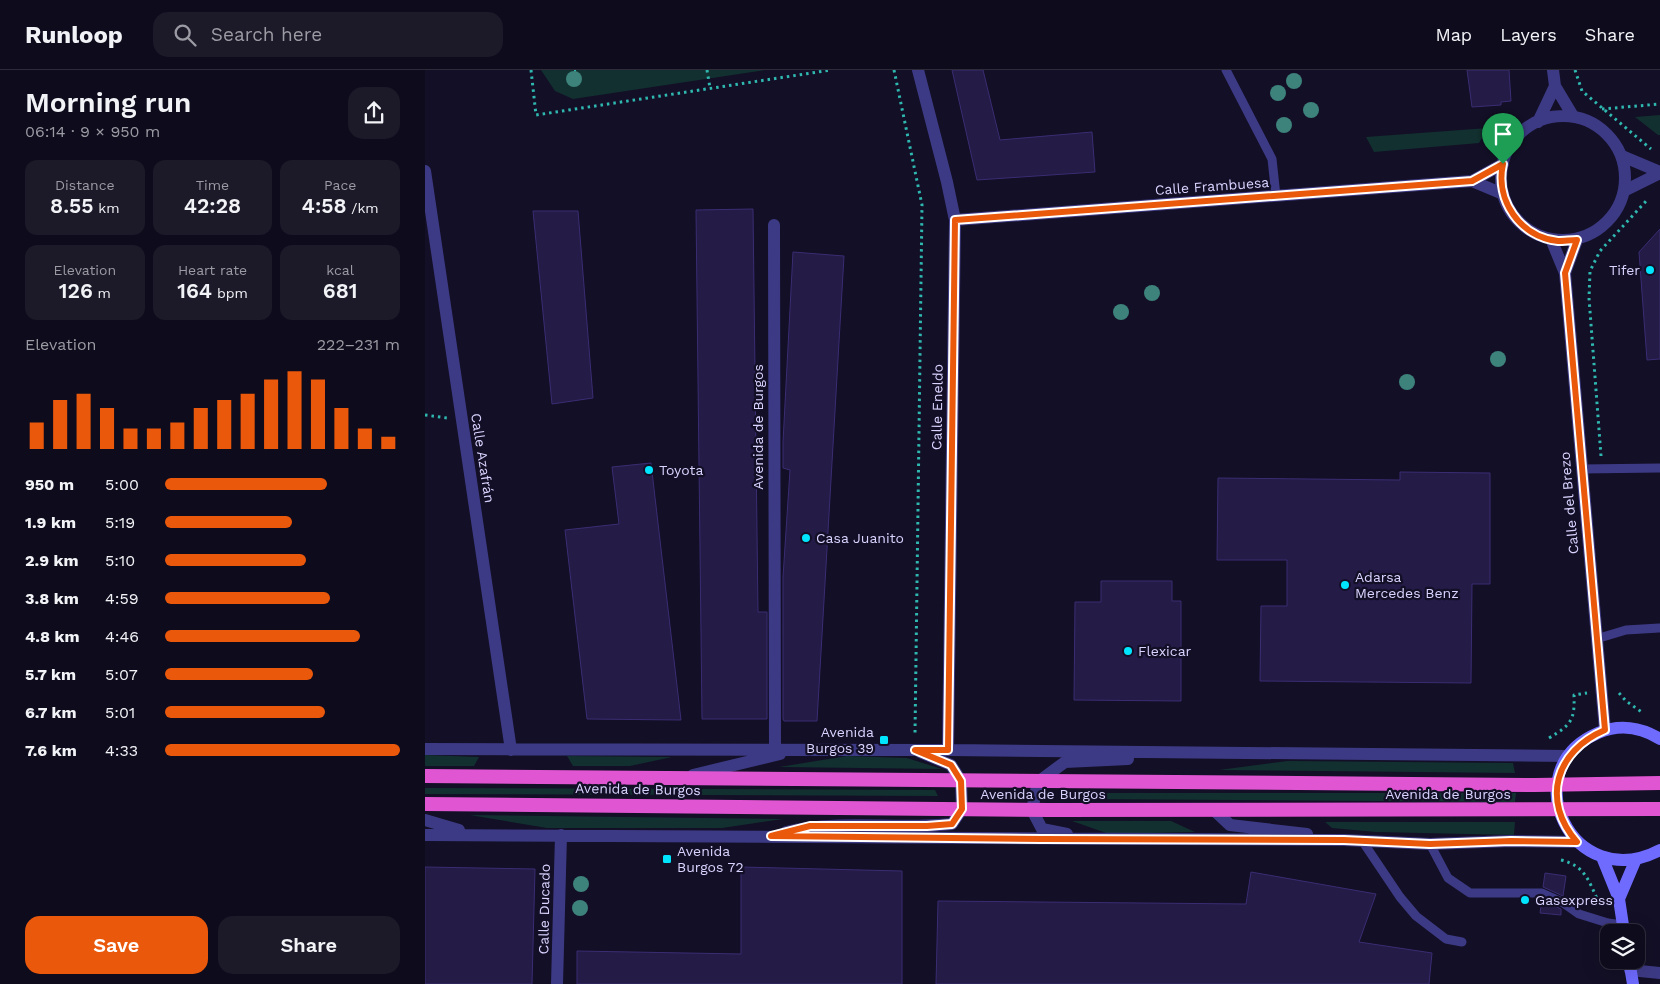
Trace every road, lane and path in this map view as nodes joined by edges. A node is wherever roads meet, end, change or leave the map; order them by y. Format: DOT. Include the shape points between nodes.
graph roads {
  1 [pos="531,70"];
  2 [pos="707,70"];
  3 [pos="831,70"];
  4 [pos="894,70"];
  5 [pos="918,70"];
  6 [pos="1226,70"];
  7 [pos="1553,70"];
  8 [pos="1575,70"];
  9 [pos="1555,86"];
  10 [pos="710,88"];
  11 [pos="1660,104"];
  12 [pos="1601,109"];
  13 [pos="1573,116"];
  14 [pos="1538,122"];
  15 [pos="1654,151"];
  16 [pos="1622,156"];
  17 [pos="1503,164"];
  18 [pos="425,171"];
  19 [pos="1660,172"];
  20 [pos="1472,181"];
  21 [pos="1626,190"];
  22 [pos="1653,193"];
  23 [pos="1503,194"];
  24 [pos="1276,196"];
  25 [pos="955,220"];
  26 [pos="774,224"];
  27 [pos="1551,239"];
  28 [pos="1577,240"];
  29 [pos="1565,273"];
  30 [pos="1660,468"];
  31 [pos="1581,469"];
  32 [pos="1602,470"];
  33 [pos="1659,628"];
  34 [pos="1596,638"];
  35 [pos="1617,690"];
  36 [pos="1574,695"];
  37 [pos="1648,716"];
  38 [pos="1605,730"];
  39 [pos="1660,738"];
  40 [pos="1542,740"];
  41 [pos="425,749"];
  42 [pos="511,750"];
  43 [pos="775,750"];
  44 [pos="800,750"];
  45 [pos="915,750"];
  46 [pos="948,750"];
  47 [pos="1226,752"];
  48 [pos="1568,756"];
  49 [pos="425,776"];
  50 [pos="681,778"];
  51 [pos="961,781"];
  52 [pos="1039,782"];
  53 [pos="1660,783"];
  54 [pos="1557,784"];
  55 [pos="425,804"];
  56 [pos="962,809"];
  57 [pos="1558,809"];
  58 [pos="1660,809"];
  59 [pos="1031,810"];
  60 [pos="1214,810"];
  61 [pos="425,820"];
  62 [pos="425,835"];
  63 [pos="474,835"];
  64 [pos="561,835"];
  65 [pos="771,836"];
  66 [pos="1090,839"];
  67 [pos="1344,840"];
  68 [pos="1363,842"];
  69 [pos="1577,842"];
  70 [pos="1430,844"];
  71 [pos="1660,850"];
  72 [pos="1602,857"];
  73 [pos="1556,858"];
  74 [pos="1636,859"];
  75 [pos="1619,899"];
  76 [pos="1608,924"];
  77 [pos="1622,924"];
  78 [pos="1461,942"];
  79 [pos="1630,969"];
  80 [pos="1644,969"];
  81 [pos="1660,973"];
  82 [pos="557,984"];
  83 [pos="1633,984"];
  1 -- 10 [label="path" via="536,115"];
  2 -- 10 [label="path"];
  3 -- 10 [label="path"];
  4 -- 45 [label="path" via="922,205"];
  5 -- 25 [label="street, Calle Eneldo"];
  6 -- 24 [label="lane" via="1272,159"];
  7 -- 9 [label="street"];
  8 -- 12 [label="path" via="1582,91"];
  9 -- 13 [label="street"];
  9 -- 14 [label="street"];
  11 -- 12 [label="path"];
  12 -- 15 [label="path"];
  13 -- 14 [label="street" via="1553,116"];
  13 -- 16 [label="street" via="1598,126 1608,134"];
  14 -- 17 [label="street" via="1517,136"];
  16 -- 19 [label="street"];
  16 -- 21 [label="street"];
  17 -- 20 [label="street, Calle Frambuesa"];
  17 -- 23 [label="street"];
  18 -- 42 [label="street, Calle Azafrán"];
  19 -- 21 [label="street"];
  20 -- 23 [label="street, Calle Frambuesa"];
  20 -- 24 [label="street, Calle Frambuesa"];
  21 -- 28 [label="street" via="1613,217 1597,232"];
  22 -- 32 [label="path" via="1601,251 1590,270 1589,298"];
  23 -- 27 [label="street" via="1510,212 1523,226"];
  24 -- 25 [label="street, Calle Frambuesa"];
  25 -- 46 [label="street, Calle Eneldo"];
  26 -- 43 [label="street, Avenida de Burgos"];
  27 -- 28 [label="street"];
  27 -- 29 [label="street, Calle del Brezo"];
  28 -- 29 [label="street, Calle del Brezo"];
  29 -- 31 [label="street, Calle del Brezo"];
  30 -- 32 [label="lane"];
  31 -- 32 [label="lane"];
  31 -- 34 [label="street, Calle del Brezo"];
  33 -- 34 [label="lane" via="1627,630"];
  34 -- 38 [label="street, Calle del Brezo"];
  35 -- 37 [label="path" via="1626,701"];
  36 -- 40 [label="path" via="1575,712 1569,726"];
  38 -- 39 [label="main road" via="1629,728"];
  38 -- 48 [label="main road" via="1590,736"];
  41 -- 42 [label="street"];
  42 -- 43 [label="street"];
  43 -- 44 [label="street"];
  44 -- 45 [label="street"];
  44 -- 50 [label="street"];
  45 -- 46 [label="street"];
  45 -- 51 [label="street" via="951,765"];
  46 -- 47 [label="street"];
  47 -- 48 [label="street"];
  47 -- 52 [label="street" via="1065,762"];
  48 -- 54 [label="main road"];
  49 -- 50 [label="highway, Avenida de Burgos"];
  50 -- 51 [label="highway, Avenida de Burgos"];
  51 -- 52 [label="highway, Avenida de Burgos"];
  51 -- 56 [label="street"];
  52 -- 54 [label="highway, Avenida de Burgos"];
  52 -- 59 [label="street"];
  53 -- 54 [label="highway, Avenida de Burgos"];
  54 -- 57 [label="main road"];
  55 -- 56 [label="highway, Avenida de Burgos"];
  56 -- 59 [label="highway, Avenida de Burgos"];
  56 -- 65 [label="street" via="952,824 810,826"];
  57 -- 58 [label="highway, Avenida de Burgos"];
  57 -- 60 [label="highway, Avenida de Burgos"];
  57 -- 69 [label="main road"];
  59 -- 60 [label="highway, Avenida de Burgos"];
  59 -- 66 [label="street" via="1042,828"];
  60 -- 67 [label="street" via="1230,825"];
  61 -- 63 [label="street"];
  62 -- 63 [label="street"];
  63 -- 64 [label="street"];
  64 -- 65 [label="street"];
  64 -- 82 [label="street, Calle Ducado"];
  65 -- 66 [label="street"];
  66 -- 67 [label="street"];
  67 -- 68 [label="street"];
  68 -- 70 [label="street"];
  68 -- 78 [label="lane" via="1416,916 1446,939"];
  69 -- 70 [label="street"];
  69 -- 72 [label="main road"];
  70 -- 76 [label="lane" via="1448,878 1470,893 1542,894 1579,914"];
  71 -- 74 [label="main road"];
  72 -- 74 [label="main road"];
  72 -- 75 [label="main road"];
  73 -- 75 [label="path" via="1574,863 1584,872 1599,903"];
  74 -- 75 [label="main road"];
  75 -- 77 [label="main road"];
  79 -- 83 [label="main road"];
  80 -- 81 [label="street"];
}
